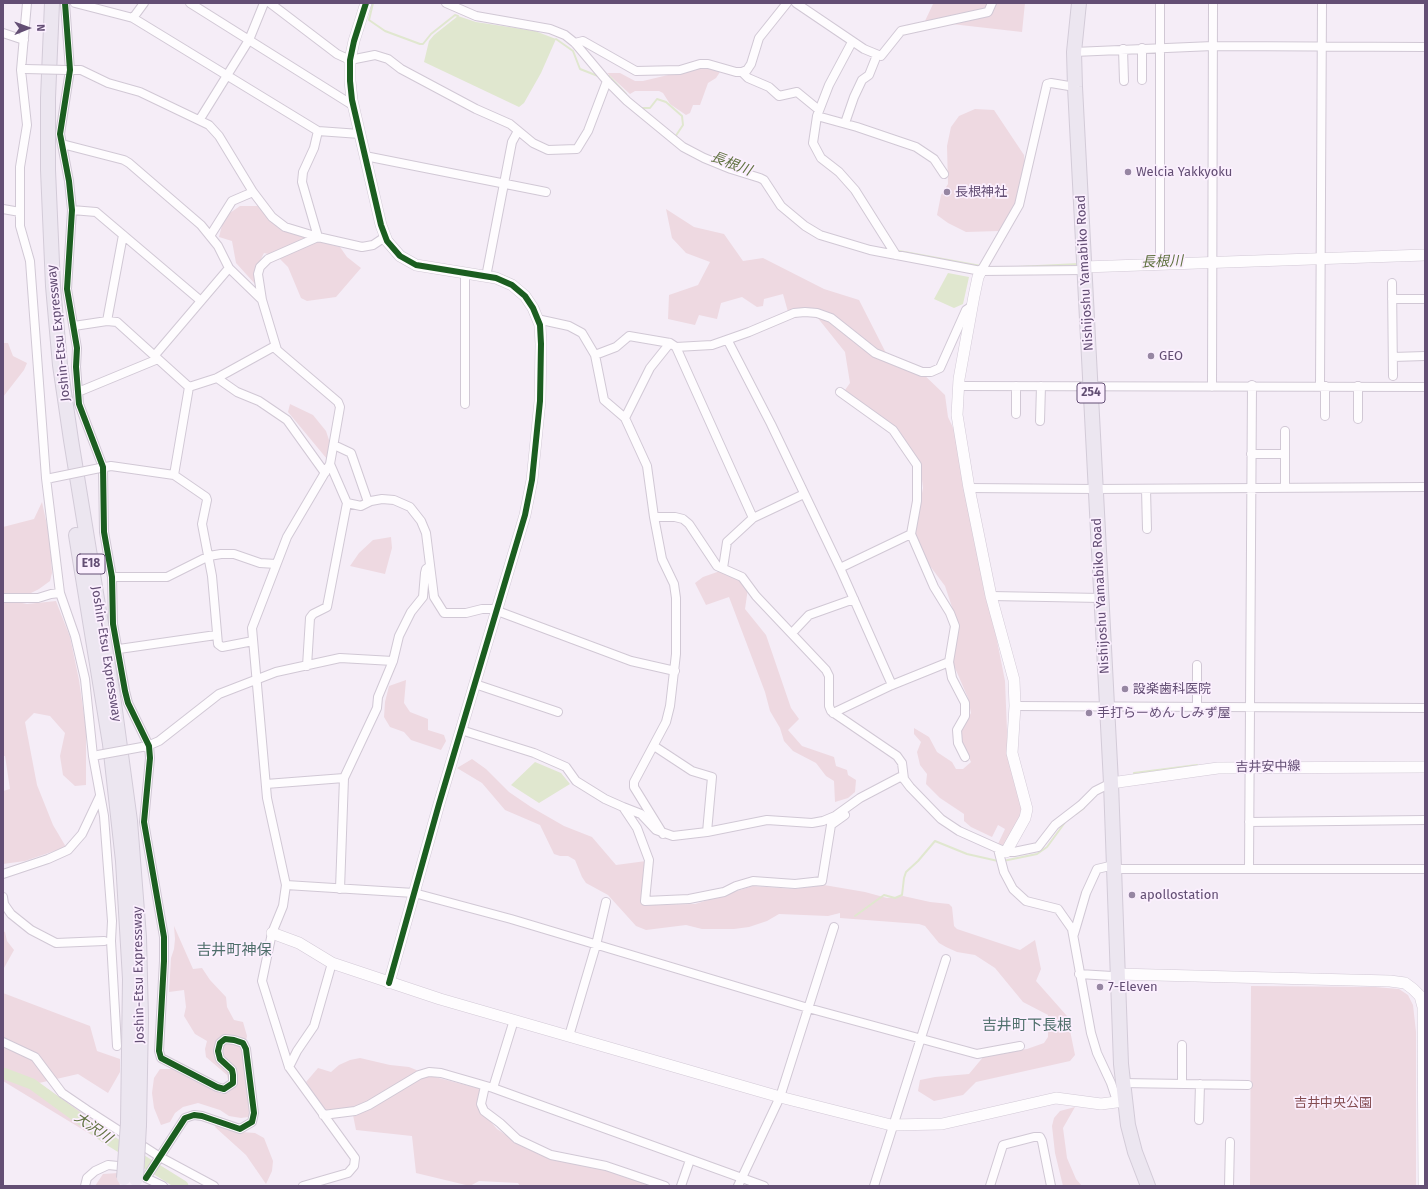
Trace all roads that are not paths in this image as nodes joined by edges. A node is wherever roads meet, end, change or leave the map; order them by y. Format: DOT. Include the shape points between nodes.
graph roads {
  1 [pos="27,3"];
  2 [pos="43,3"];
  3 [pos="52,3"];
  4 [pos="65,3"];
  5 [pos="75,3"];
  6 [pos="144,3"];
  7 [pos="190,3"];
  8 [pos="264,3"];
  9 [pos="270,3"];
  10 [pos="366,3"];
  11 [pos="446,3"];
  12 [pos="787,3"];
  13 [pos="796,3"];
  14 [pos="992,3"];
  15 [pos="1079,3"];
  16 [pos="1160,3"];
  17 [pos="1213,3"];
  18 [pos="1322,3"];
  19 [pos="133,18"];
  20 [pos="3,33"];
  21 [pos="24,40"];
  22 [pos="249,40"];
  23 [pos="575,42"];
  24 [pos="852,42"];
  25 [pos="1213,46"];
  26 [pos="1322,46"];
  27 [pos="1425,47"];
  28 [pos="1142,48"];
  29 [pos="1159,48"];
  30 [pos="1123,49"];
  31 [pos="1074,52"];
  32 [pos="877,56"];
  33 [pos="350,60"];
  34 [pos="23,70"];
  35 [pos="68,70"];
  36 [pos="742,72"];
  37 [pos="228,76"];
  38 [pos="1142,80"];
  39 [pos="607,81"];
  40 [pos="1124,82"];
  41 [pos="1075,87"];
  42 [pos="354,106"];
  43 [pos="818,113"];
  44 [pos="200,119"];
  45 [pos="845,123"];
  46 [pos="318,131"];
  47 [pos="518,131"];
  48 [pos="360,134"];
  49 [pos="62,144"];
  50 [pos="365,156"];
  51 [pos="944,174"];
  52 [pos="504,184"];
  53 [pos="253,192"];
  54 [pos="546,192"];
  55 [pos="3,209"];
  56 [pos="72,210"];
  57 [pos="20,212"];
  58 [pos="123,235"];
  59 [pos="210,236"];
  60 [pos="318,237"];
  61 [pos="385,237"];
  62 [pos="1425,255"];
  63 [pos="896,256"];
  64 [pos="1321,259"];
  65 [pos="1212,262"];
  66 [pos="1160,264"];
  67 [pos="229,268"];
  68 [pos="1084,268"];
  69 [pos="981,271"];
  70 [pos="464,274"];
  71 [pos="486,277"];
  72 [pos="1392,283"];
  73 [pos="1392,299"];
  74 [pos="1425,299"];
  75 [pos="262,300"];
  76 [pos="201,301"];
  77 [pos="972,306"];
  78 [pos="537,318"];
  79 [pos="107,321"];
  80 [pos="74,326"];
  81 [pos="728,340"];
  82 [pos="673,345"];
  83 [pos="276,346"];
  84 [pos="595,355"];
  85 [pos="1425,356"];
  86 [pos="156,357"];
  87 [pos="1393,357"];
  88 [pos="1393,376"];
  89 [pos="217,378"];
  90 [pos="1090,385"];
  91 [pos="1252,385"];
  92 [pos="959,386"];
  93 [pos="1016,386"];
  94 [pos="1041,386"];
  95 [pos="1322,386"];
  96 [pos="1358,386"];
  97 [pos="189,387"];
  98 [pos="1212,387"];
  99 [pos="1425,387"];
  100 [pos="78,392"];
  101 [pos="840,392"];
  102 [pos="465,404"];
  103 [pos="1016,414"];
  104 [pos="1325,416"];
  105 [pos="626,418"];
  106 [pos="1358,419"];
  107 [pos="1040,421"];
  108 [pos="1284,431"];
  109 [pos="334,445"];
  110 [pos="1251,454"];
  111 [pos="1284,454"];
  112 [pos="330,464"];
  113 [pos="101,467"];
  114 [pos="325,473"];
  115 [pos="174,475"];
  116 [pos="49,478"];
  117 [pos="1425,487"];
  118 [pos="969,488"];
  119 [pos="1251,488"];
  120 [pos="1285,488"];
  121 [pos="1095,489"];
  122 [pos="1146,489"];
  123 [pos="804,494"];
  124 [pos="368,502"];
  125 [pos="347,503"];
  126 [pos="654,517"];
  127 [pos="753,518"];
  128 [pos="1147,529"];
  129 [pos="911,534"];
  130 [pos="209,556"];
  131 [pos="276,564"];
  132 [pos="430,566"];
  133 [pos="723,568"];
  134 [pos="840,568"];
  135 [pos="112,577"];
  136 [pos="60,594"];
  137 [pos="991,596"];
  138 [pos="3,598"];
  139 [pos="1101,598"];
  140 [pos="854,599"];
  141 [pos="497,612"];
  142 [pos="792,633"];
  143 [pos="216,635"];
  144 [pos="253,641"];
  145 [pos="119,649"];
  146 [pos="393,661"];
  147 [pos="949,662"];
  148 [pos="1197,665"];
  149 [pos="307,666"];
  150 [pos="675,671"];
  151 [pos="255,680"];
  152 [pos="475,684"];
  153 [pos="892,685"];
  154 [pos="1015,706"];
  155 [pos="1106,706"];
  156 [pos="1197,707"];
  157 [pos="1250,707"];
  158 [pos="1425,708"];
  159 [pos="558,712"];
  160 [pos="833,713"];
  161 [pos="461,730"];
  162 [pos="654,746"];
  163 [pos="146,747"];
  164 [pos="95,755"];
  165 [pos="965,757"];
  166 [pos="1250,766"];
  167 [pos="1425,767"];
  168 [pos="344,778"];
  169 [pos="904,779"];
  170 [pos="1111,783"];
  171 [pos="266,784"];
  172 [pos="100,796"];
  173 [pos="860,798"];
  174 [pos="623,807"];
  175 [pos="1425,820"];
  176 [pos="1249,822"];
  177 [pos="707,832"];
  178 [pos="663,834"];
  179 [pos="1002,850"];
  180 [pos="1114,867"];
  181 [pos="1249,869"];
  182 [pos="1425,870"];
  183 [pos="3,874"];
  184 [pos="286,885"];
  185 [pos="340,889"];
  186 [pos="414,894"];
  187 [pos="3,897"];
  188 [pos="606,902"];
  189 [pos="834,927"];
  190 [pos="272,933"];
  191 [pos="1074,934"];
  192 [pos="104,941"];
  193 [pos="596,945"];
  194 [pos="946,959"];
  195 [pos="332,964"];
  196 [pos="1079,974"];
  197 [pos="1117,974"];
  198 [pos="389,983"];
  199 [pos="808,1008"];
  200 [pos="514,1020"];
  201 [pos="569,1036"];
  202 [pos="921,1039"];
  203 [pos="3,1042"];
  204 [pos="1182,1045"];
  205 [pos="116,1046"];
  206 [pos="1020,1046"];
  207 [pos="289,1067"];
  208 [pos="1122,1083"];
  209 [pos="1182,1084"];
  210 [pos="1200,1084"];
  211 [pos="1248,1084"];
  212 [pos="489,1087"];
  213 [pos="780,1097"];
  214 [pos="1120,1100"];
  215 [pos="323,1115"];
  216 [pos="1199,1120"];
  217 [pos="134,1124"];
  218 [pos="893,1125"];
  219 [pos="1230,1142"];
  220 [pos="160,1157"];
  221 [pos="690,1160"];
  222 [pos="127,1179"];
  223 [pos="740,1182"];
  224 [pos="85,1186"];
  225 [pos="163,1186"];
  226 [pos="214,1186"];
  227 [pos="303,1186"];
  228 [pos="665,1186"];
  229 [pos="681,1186"];
  230 [pos="764,1186"];
  231 [pos="874,1186"];
  232 [pos="990,1186"];
  233 [pos="1051,1186"];
  234 [pos="1148,1186"];
  235 [pos="1230,1186"];
  236 [pos="1424,1186"];
  1 -- 21 [label="street"];
  2 -- 217 [label="highway, Joshin-Etsu Expressway / E18" via="38,171 44,294 62,443 120,822 130,979"];
  3 -- 217 [label="highway, Joshin-Etsu Expressway / E18" via="48,170 53,286 60,365 114,703 130,821 139,937 141,1019"];
  4 -- 35 [label="street"];
  5 -- 19 [label="street"];
  6 -- 19 [label="street"];
  7 -- 22 [label="street"];
  8 -- 22 [label="street"];
  9 -- 33 [label="street" via="337,54"];
  10 -- 33 [label="street"];
  11 -- 23 [label="street" via="476,16 550,29"];
  12 -- 36 [label="street" via="759,38 751,64"];
  13 -- 24 [label="street"];
  14 -- 32 [label="street" via="988,12 901,31 884,54"];
  15 -- 31 [label="highway, Nishijoshu Yamabiko Road / 254"];
  16 -- 29 [label="street"];
  17 -- 25 [label="street"];
  18 -- 26 [label="street"];
  19 -- 37 [label="street"];
  20 -- 21 [label="street"];
  21 -- 34 [label="street"];
  22 -- 37 [label="street"];
  22 -- 42 [label="street"];
  23 -- 36 [label="street" via="583,41 636,71 680,70 708,64"];
  23 -- 39 [label="street"];
  24 -- 32 [label="street"];
  24 -- 43 [label="street" via="829,85"];
  25 -- 26 [label="street"];
  25 -- 29 [label="street"];
  25 -- 65 [label="street"];
  26 -- 27 [label="street"];
  26 -- 64 [label="street"];
  28 -- 29 [label="street"];
  28 -- 30 [label="street"];
  28 -- 38 [label="street"];
  29 -- 66 [label="street"];
  30 -- 31 [label="street"];
  30 -- 40 [label="street"];
  31 -- 41 [label="highway, Nishijoshu Yamabiko Road / 254"];
  32 -- 45 [label="street" via="869,75 862,80"];
  33 -- 42 [label="street"];
  33 -- 47 [label="street" via="383,56 401,69 510,124"];
  34 -- 35 [label="street, bridge"];
  34 -- 57 [label="street" via="27,125 20,166"];
  35 -- 44 [label="street" via="81,70 108,83 140,92"];
  35 -- 49 [label="street" via="60,126"];
  36 -- 43 [label="street" via="748,78 769,87 779,96 797,92"];
  37 -- 44 [label="street"];
  37 -- 46 [label="street"];
  39 -- 47 [label="street" via="588,131 577,149 548,150 533,143"];
  39 -- 63 [label="street" via="683,147 704,158 764,180 781,206 813,232"];
  41 -- 68 [label="highway, Nishijoshu Yamabiko Road / 254"];
  41 -- 69 [label="street" via="1047,84 1019,205"];
  42 -- 48 [label="street"];
  43 -- 45 [label="street"];
  43 -- 63 [label="street" via="813,134 816,151 846,178"];
  44 -- 53 [label="street" via="209,124 219,136"];
  45 -- 51 [label="street" via="916,146 934,160"];
  46 -- 48 [label="street"];
  46 -- 60 [label="street" via="314,148 303,172 302,182"];
  47 -- 52 [label="street" via="512,142"];
  48 -- 50 [label="street"];
  49 -- 56 [label="street"];
  49 -- 59 [label="street" via="124,160 201,225"];
  50 -- 52 [label="street"];
  50 -- 61 [label="street"];
  52 -- 54 [label="street"];
  52 -- 71 [label="street"];
  53 -- 59 [label="street" via="232,201"];
  53 -- 60 [label="street" via="272,217 285,227"];
  55 -- 57 [label="street"];
  56 -- 58 [label="street" via="96,212"];
  56 -- 80 [label="street" via="66,281"];
  57 -- 116 [label="street" via="20,226 30,261"];
  58 -- 76 [label="street"];
  58 -- 79 [label="street"];
  59 -- 67 [label="street"];
  60 -- 61 [label="street" via="362,247 373,245"];
  60 -- 75 [label="street" via="268,259 263,264 258,274"];
  61 -- 70 [label="street" via="400,256 416,265"];
  62 -- 64 [label="street"];
  63 -- 69 [label="street"];
  64 -- 65 [label="street"];
  64 -- 95 [label="street"];
  65 -- 66 [label="street"];
  65 -- 98 [label="street"];
  66 -- 68 [label="street"];
  67 -- 75 [label="street"];
  67 -- 76 [label="street"];
  68 -- 69 [label="street"];
  68 -- 90 [label="highway, Nishijoshu Yamabiko Road / 254"];
  69 -- 77 [label="street"];
  70 -- 71 [label="street"];
  70 -- 102 [label="street"];
  71 -- 78 [label="street" via="504,281 519,290 530,302"];
  72 -- 73 [label="street"];
  73 -- 74 [label="street"];
  73 -- 87 [label="street"];
  75 -- 83 [label="street"];
  76 -- 86 [label="street"];
  77 -- 81 [label="street" via="966,310 940,368 931,372 922,372 875,353 831,318 817,313 794,313"];
  77 -- 92 [label="street"];
  78 -- 84 [label="street" via="576,329 582,333"];
  78 -- 141 [label="street" via="541,333 541,381 532,480 525,515"];
  79 -- 80 [label="street"];
  79 -- 86 [label="street" via="117,322"];
  80 -- 100 [label="street"];
  81 -- 82 [label="street" via="712,345"];
  81 -- 123 [label="street"];
  82 -- 84 [label="street" via="629,336 616,347"];
  82 -- 105 [label="street" via="650,368"];
  82 -- 127 [label="street"];
  83 -- 89 [label="street"];
  83 -- 109 [label="street" via="277,350 340,405"];
  84 -- 105 [label="street" via="604,400"];
  85 -- 87 [label="street"];
  86 -- 97 [label="street"];
  86 -- 100 [label="street"];
  87 -- 88 [label="street"];
  89 -- 97 [label="street"];
  89 -- 114 [label="street" via="237,392 259,400 287,420"];
  90 -- 94 [label="street"];
  90 -- 98 [label="street"];
  90 -- 121 [label="highway, Nishijoshu Yamabiko Road / 254"];
  91 -- 95 [label="street"];
  91 -- 98 [label="street"];
  91 -- 110 [label="street"];
  92 -- 93 [label="street"];
  92 -- 118 [label="street" via="957,415"];
  93 -- 94 [label="street"];
  93 -- 103 [label="street"];
  94 -- 107 [label="street"];
  95 -- 96 [label="street"];
  95 -- 104 [label="street"];
  96 -- 99 [label="street"];
  96 -- 106 [label="street"];
  97 -- 115 [label="street"];
  100 -- 113 [label="street"];
  101 -- 129 [label="street" via="893,430 917,465 917,501"];
  105 -- 126 [label="street" via="647,466"];
  108 -- 111 [label="street"];
  109 -- 112 [label="street"];
  109 -- 124 [label="street" via="351,453"];
  110 -- 111 [label="street"];
  110 -- 119 [label="street"];
  111 -- 120 [label="street"];
  112 -- 114 [label="street"];
  112 -- 125 [label="street"];
  113 -- 115 [label="street" via="111,466"];
  113 -- 116 [label="street, bridge"];
  113 -- 135 [label="street" via="104,532"];
  114 -- 131 [label="street" via="287,537"];
  115 -- 130 [label="street" via="206,497 202,524"];
  116 -- 136 [label="street"];
  117 -- 120 [label="street"];
  118 -- 121 [label="street"];
  118 -- 137 [label="street"];
  119 -- 120 [label="street"];
  119 -- 122 [label="street"];
  119 -- 157 [label="street"];
  121 -- 122 [label="street"];
  121 -- 139 [label="highway, Nishijoshu Yamabiko Road / 254"];
  122 -- 128 [label="street"];
  123 -- 127 [label="street"];
  123 -- 134 [label="street"];
  124 -- 125 [label="street" via="360,506"];
  124 -- 132 [label="street" via="382,498 410,507 421,521 426,533"];
  125 -- 149 [label="street" via="327,607 310,618"];
  126 -- 133 [label="street" via="675,516 683,519 689,524 712,560"];
  126 -- 150 [label="street" via="662,559 674,584 676,598"];
  127 -- 133 [label="street" via="727,542"];
  129 -- 134 [label="street"];
  129 -- 147 [label="street" via="934,587 955,626"];
  130 -- 131 [label="street" via="234,554 260,563"];
  130 -- 135 [label="street" via="167,577"];
  130 -- 143 [label="street"];
  131 -- 144 [label="street" via="253,623"];
  132 -- 141 [label="street" via="434,598 444,613 466,613 486,608 492,608"];
  132 -- 146 [label="street" via="426,569 422,597 399,636"];
  133 -- 142 [label="street" via="742,577 756,596"];
  134 -- 140 [label="street"];
  135 -- 145 [label="street" via="114,624"];
  136 -- 138 [label="street" via="38,598"];
  136 -- 164 [label="street" via="75,636 85,679"];
  137 -- 139 [label="street"];
  137 -- 154 [label="street" via="1012,668"];
  139 -- 155 [label="highway, Nishijoshu Yamabiko Road / 254"];
  140 -- 142 [label="street" via="809,615"];
  140 -- 153 [label="street"];
  141 -- 150 [label="street" via="631,661"];
  141 -- 152 [label="street"];
  142 -- 160 [label="street" via="826,670 829,676 829,706"];
  143 -- 144 [label="street" via="218,644 222,647"];
  143 -- 145 [label="street"];
  144 -- 151 [label="street"];
  145 -- 163 [label="street" via="128,703"];
  146 -- 149 [label="street" via="347,658"];
  146 -- 168 [label="street" via="377,708"];
  147 -- 153 [label="street"];
  147 -- 165 [label="street" via="952,678 965,703 965,716 957,730 958,743"];
  148 -- 156 [label="street"];
  149 -- 151 [label="street" via="276,672"];
  150 -- 162 [label="street" via="666,722"];
  151 -- 163 [label="street" via="219,694 159,741"];
  151 -- 171 [label="street"];
  152 -- 159 [label="street"];
  152 -- 161 [label="street"];
  153 -- 160 [label="street"];
  154 -- 155 [label="street"];
  154 -- 179 [label="street" via="1012,753 1026,808 1025,818"];
  155 -- 156 [label="street"];
  155 -- 170 [label="highway, Nishijoshu Yamabiko Road / 254"];
  156 -- 157 [label="street"];
  157 -- 158 [label="street"];
  157 -- 166 [label="street"];
  160 -- 169 [label="street" via="897,756 902,763"];
  161 -- 174 [label="street" via="534,753 566,767 576,781"];
  161 -- 186 [label="street"];
  162 -- 177 [label="street" via="692,771 712,777"];
  162 -- 178 [label="street" via="634,782 634,787"];
  163 -- 164 [label="street, bridge"];
  163 -- 220 [label="street" via="149,778 144,822 164,937 160,1058 224,1089 232,1083 233,1075 232,1070 220,1059 220,1043 225,1039 243,1043 246,1049 254,1113 252,1122 240,1128 202,1116 185,1118"];
  164 -- 172 [label="street"];
  166 -- 167 [label="street, 吉井安中線"];
  166 -- 170 [label="street, 吉井安中線"];
  166 -- 176 [label="street"];
  168 -- 171 [label="street"];
  168 -- 185 [label="street"];
  169 -- 173 [label="street" via="900,777 890,781"];
  169 -- 179 [label="street" via="941,819 959,831"];
  170 -- 179 [label="street" via="1095,791 1054,826 1038,847"];
  170 -- 180 [label="highway, Nishijoshu Yamabiko Road / 254"];
  171 -- 184 [label="street"];
  172 -- 183 [label="street" via="82,834 68,850"];
  172 -- 205 [label="street" via="107,845"];
  173 -- 174 [label="street" via="854,808 831,825 822,881 795,884 753,881 724,892 689,899 645,901 649,860 637,828"];
  173 -- 177 [label="street" via="823,821 812,823 767,820"];
  174 -- 178 [label="street" via="641,814"];
  175 -- 176 [label="street"];
  176 -- 181 [label="street"];
  177 -- 178 [label="street" via="673,836"];
  179 -- 191 [label="street" via="1004,872 1013,889 1026,901 1058,908"];
  180 -- 181 [label="street"];
  180 -- 191 [label="street" via="1097,869 1086,893"];
  180 -- 197 [label="highway, Nishijoshu Yamabiko Road / 254"];
  181 -- 182 [label="street"];
  184 -- 185 [label="street"];
  184 -- 190 [label="street" via="283,906"];
  185 -- 186 [label="street"];
  186 -- 193 [label="street" via="511,919"];
  186 -- 198 [label="street"];
  187 -- 192 [label="street" via="4,904 11,914 31,930 56,943"];
  188 -- 193 [label="street"];
  189 -- 199 [label="street"];
  190 -- 195 [label="street" via="299,943"];
  190 -- 207 [label="street" via="262,981"];
  191 -- 196 [label="street"];
  193 -- 199 [label="street"];
  193 -- 201 [label="street"];
  194 -- 202 [label="street"];
  195 -- 198 [label="street"];
  195 -- 207 [label="street" via="314,1026"];
  196 -- 197 [label="street"];
  196 -- 214 [label="street" via="1097,1053"];
  197 -- 208 [label="highway, Nishijoshu Yamabiko Road / 254"];
  197 -- 236 [label="street" via="1405,983 1420,996 1423,1007"];
  198 -- 200 [label="street"];
  199 -- 202 [label="street"];
  199 -- 213 [label="street"];
  200 -- 201 [label="street"];
  200 -- 212 [label="street"];
  201 -- 213 [label="street"];
  202 -- 206 [label="street" via="977,1054"];
  202 -- 218 [label="street"];
  203 -- 220 [label="street" via="35,1057 62,1093"];
  204 -- 209 [label="street"];
  207 -- 215 [label="street"];
  208 -- 209 [label="street"];
  208 -- 214 [label="highway, Nishijoshu Yamabiko Road / 254"];
  209 -- 210 [label="street"];
  210 -- 211 [label="street"];
  210 -- 216 [label="street"];
  212 -- 215 [label="street" via="429,1072 419,1075 355,1111"];
  212 -- 221 [label="street"];
  212 -- 228 [label="street" via="481,1104 484,1111 517,1139 551,1155 606,1166"];
  213 -- 218 [label="street"];
  213 -- 223 [label="street"];
  214 -- 218 [label="street" via="1101,1104 1056,1098 942,1124"];
  214 -- 234 [label="highway, Nishijoshu Yamabiko Road / 254"];
  215 -- 227 [label="street" via="353,1153 354,1166 344,1175"];
  217 -- 222 [label="highway, Joshin-Etsu Expressway / E18, bridge"];
  218 -- 231 [label="street"];
  219 -- 235 [label="street"];
  220 -- 225 [label="street" via="146,1178"];
  220 -- 226 [label="street"];
  221 -- 223 [label="street"];
  221 -- 229 [label="street"];
  222 -- 224 [label="street" via="108,1166 95,1170 87,1178"];
  223 -- 230 [label="street"];
  232 -- 233 [label="street" via="1003,1145 1034,1137 1040,1137 1042,1141"];
}
